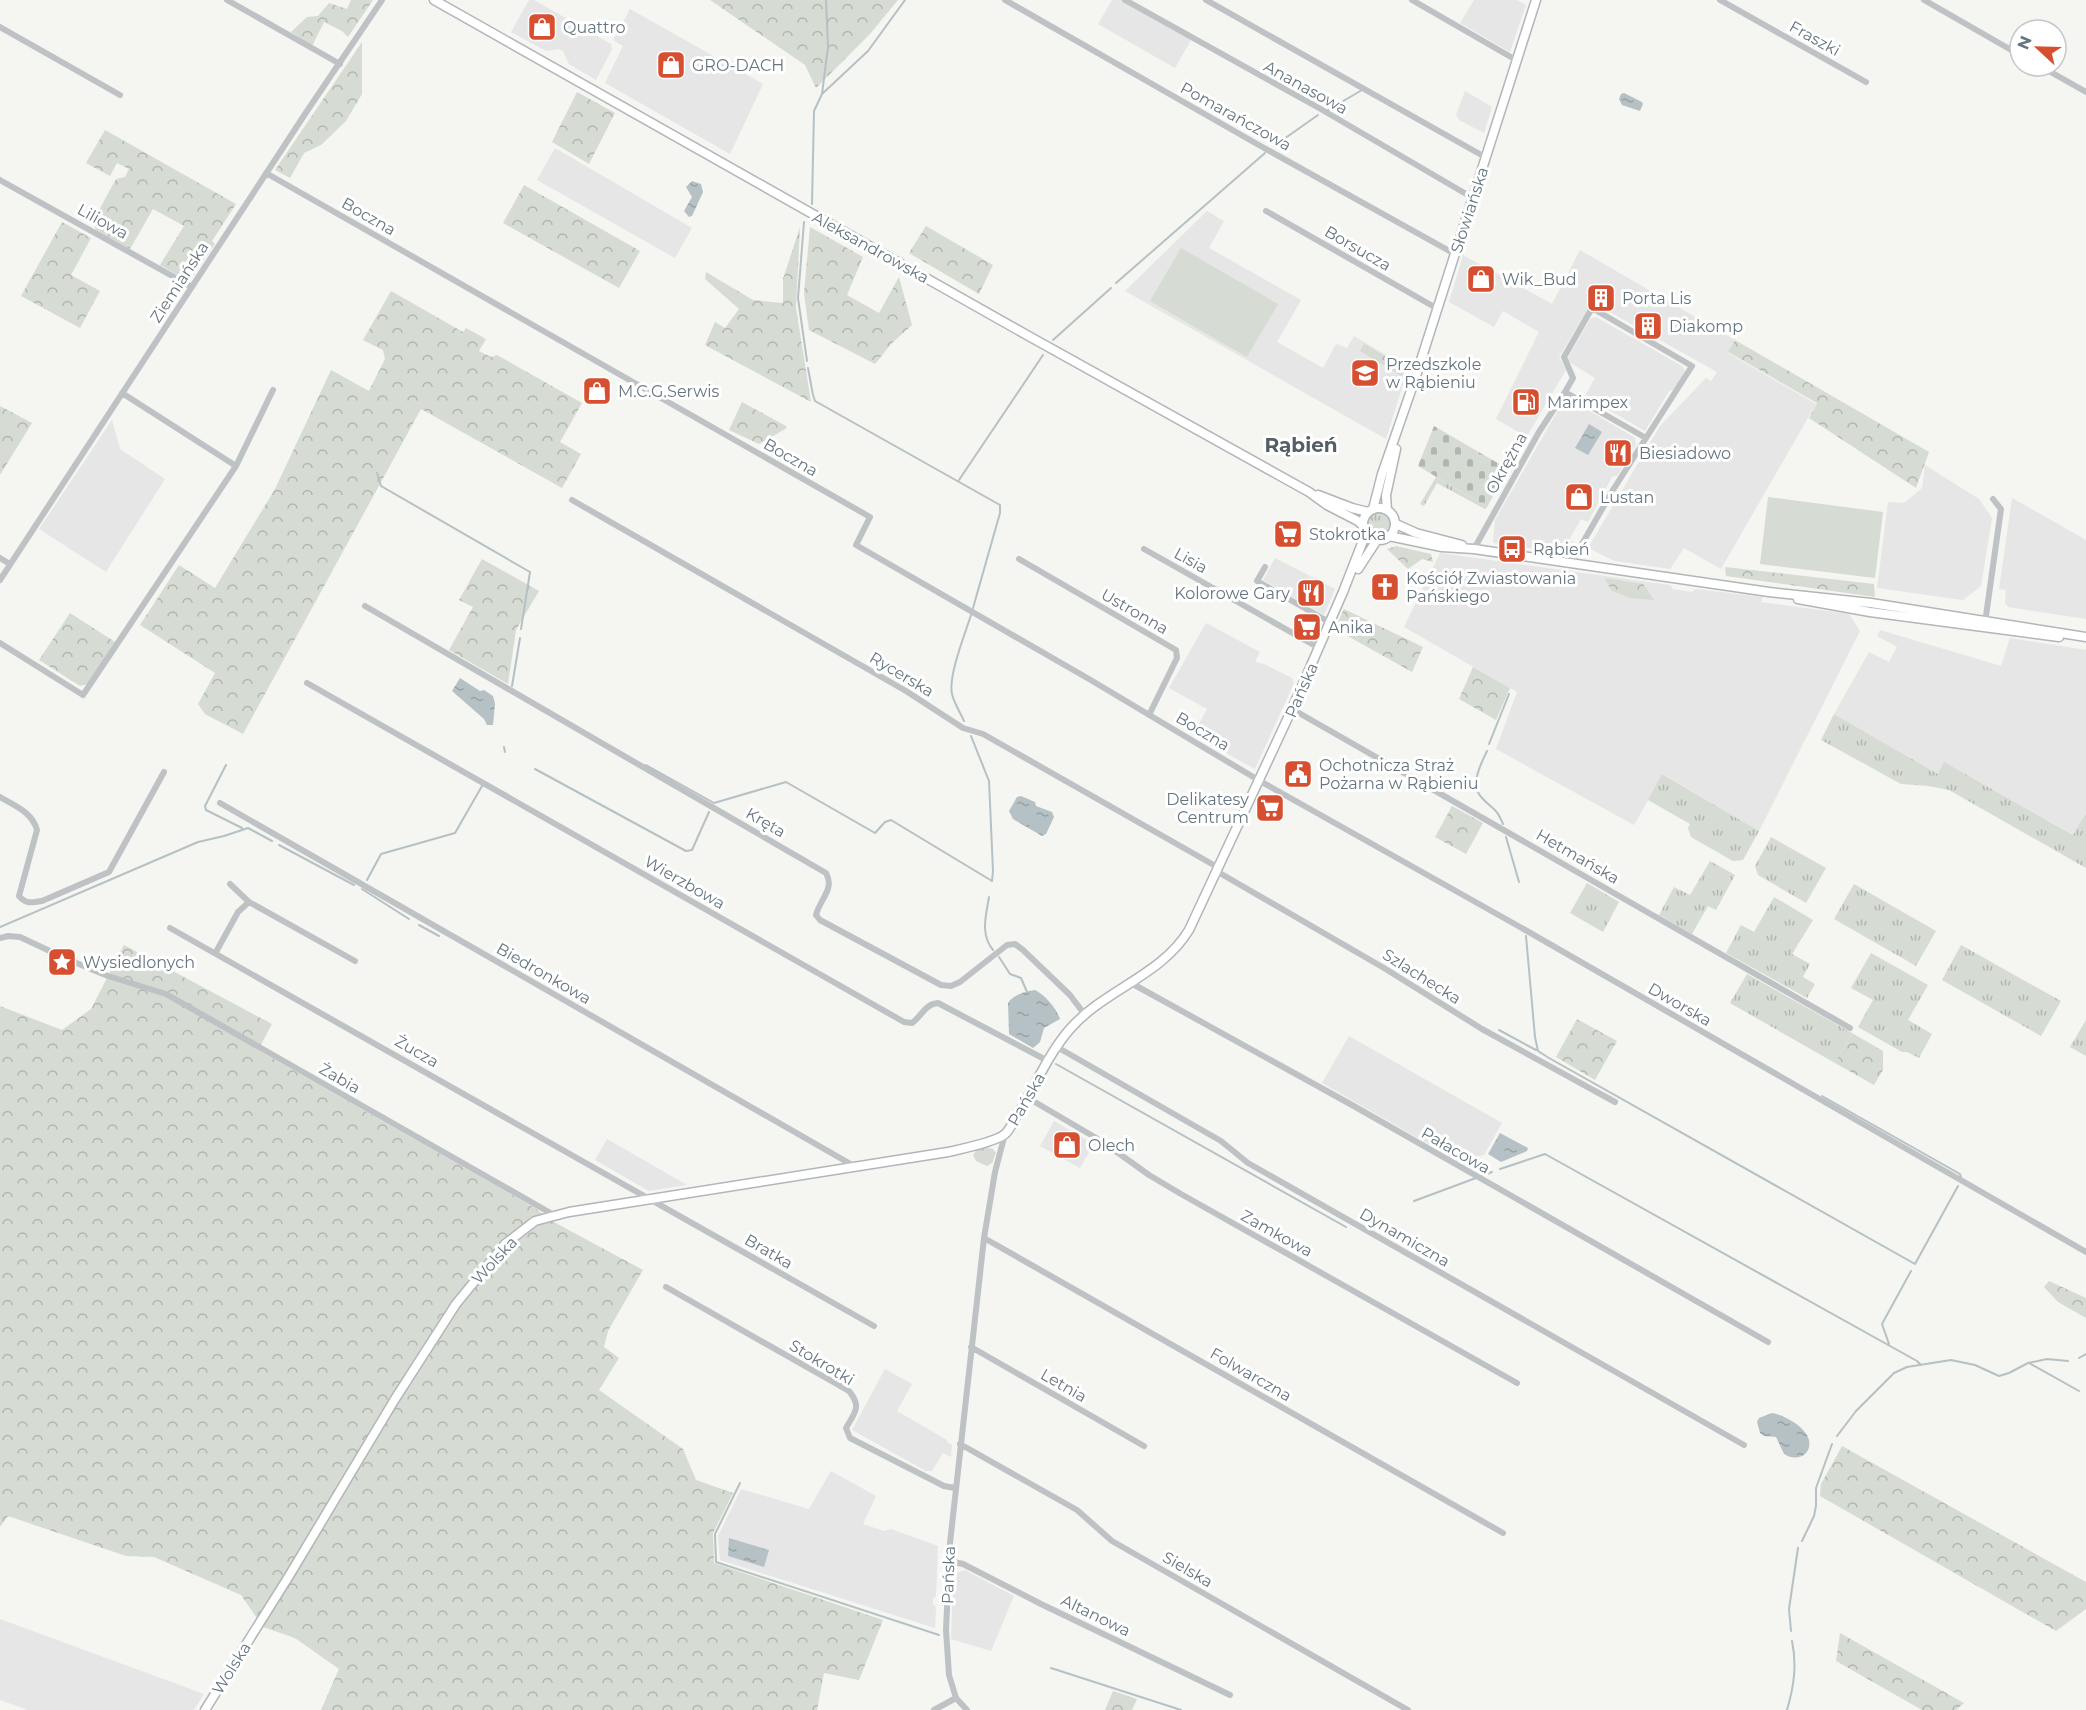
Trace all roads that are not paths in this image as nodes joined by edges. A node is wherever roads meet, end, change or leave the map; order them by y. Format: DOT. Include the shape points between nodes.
graph roads {
  1 [pos="227,0"];
  2 [pos="382,0"];
  3 [pos="434,0"];
  4 [pos="1005,0"];
  5 [pos="1125,0"];
  6 [pos="1206,0"];
  7 [pos="1412,0"];
  8 [pos="1536,0"];
  9 [pos="1720,0"];
  10 [pos="1924,0"];
  11 [pos="0,27"];
  12 [pos="2008,48"];
  13 [pos="1516,60"];
  14 [pos="340,64"];
  15 [pos="2061,78"];
  16 [pos="1866,82"];
  17 [pos="2086,92"];
  18 [pos="120,95"];
  19 [pos="1485,158"];
  20 [pos="266,173"];
  21 [pos="0,180"];
  22 [pos="1473,198"];
  23 [pos="1266,211"];
  24 [pos="1455,254"];
  25 [pos="192,286"];
  26 [pos="1438,309"];
  27 [pos="273,390"];
  28 [pos="1565,392"];
  29 [pos="122,393"];
  30 [pos="1401,421"];
  31 [pos="1646,438"];
  32 [pos="236,466"];
  33 [pos="1309,492"];
  34 [pos="1992,499"];
  35 [pos="572,500"];
  36 [pos="1371,510"];
  37 [pos="1388,510"];
  38 [pos="1396,524"];
  39 [pos="1365,530"];
  40 [pos="1389,536"];
  41 [pos="1377,540"];
  42 [pos="1144,549"];
  43 [pos="1474,549"];
  44 [pos="0,558"];
  45 [pos="1019,559"];
  46 [pos="1571,563"];
  47 [pos="10,564"];
  48 [pos="1264,567"];
  49 [pos="0,579"];
  50 [pos="1343,592"];
  51 [pos="365,606"];
  52 [pos="1329,622"];
  53 [pos="1984,624"];
  54 [pos="2086,638"];
  55 [pos="0,643"];
  56 [pos="1319,648"];
  57 [pos="307,683"];
  58 [pos="1292,709"];
  59 [pos="1149,715"];
  60 [pos="164,772"];
  61 [pos="1260,781"];
  62 [pos="0,797"];
  63 [pos="220,803"];
  64 [pos="1218,870"];
  65 [pos="230,884"];
  66 [pos="249,902"];
  67 [pos="170,928"];
  68 [pos="0,938"];
  69 [pos="216,952"];
  70 [pos="355,961"];
  71 [pos="1131,983"];
  72 [pos="1085,1015"];
  73 [pos="1850,1028"];
  74 [pos="1057,1047"];
  75 [pos="1048,1062"];
  76 [pos="1028,1098"];
  77 [pos="1614,1102"];
  78 [pos="1005,1134"];
  79 [pos="854,1167"];
  80 [pos="650,1199"];
  81 [pos="554,1215"];
  82 [pos="984,1238"];
  83 [pos="2086,1252"];
  84 [pos="666,1287"];
  85 [pos="874,1326"];
  86 [pos="1768,1342"];
  87 [pos="970,1347"];
  88 [pos="1517,1383"];
  89 [pos="960,1444"];
  90 [pos="1744,1445"];
  91 [pos="1144,1446"];
  92 [pos="955,1488"];
  93 [pos="1503,1533"];
  94 [pos="949,1561"];
  95 [pos="1230,1695"];
  96 [pos="956,1698"];
  97 [pos="205,1710"];
  98 [pos="934,1710"];
  99 [pos="967,1710"];
  100 [pos="1408,1710"];
  1 -- 14 [label="street"];
  2 -- 14 [label="street, Ziemiańska"];
  3 -- 33 [label="street, Aleksandrowska"];
  4 -- 24 [label="street, Pomarańczowa"];
  5 -- 22 [label="street, Ananasowa"];
  6 -- 19 [label="street"];
  7 -- 13 [label="street"];
  8 -- 13 [label="street, Słowiańska"];
  9 -- 16 [label="street, Fraszki"];
  10 -- 12 [label="street"];
  11 -- 18 [label="street"];
  13 -- 19 [label="street, Słowiańska"];
  14 -- 20 [label="street, Ziemiańska"];
  15 -- 17 [label="street"];
  19 -- 22 [label="street, Słowiańska"];
  20 -- 25 [label="street, Ziemiańska"];
  20 -- 59 [label="street, Boczna" via="870,517 856,545"];
  21 -- 25 [label="street, Liliowa"];
  22 -- 24 [label="street, Słowiańska"];
  23 -- 26 [label="street, Borsucza"];
  24 -- 26 [label="street, Słowiańska"];
  25 -- 29 [label="street, Ziemiańska"];
  26 -- 30 [label="street, Słowiańska"];
  27 -- 32 [label="street"];
  28 -- 31 [label="street"];
  28 -- 31 [label="street, Okrężna" via="1573,378 1564,357 1592,308 1692,366"];
  28 -- 43 [label="street, Okrężna"];
  29 -- 32 [label="street"];
  29 -- 47 [label="street, Ziemiańska"];
  30 -- 36 [label="street, Słowiańska"];
  30 -- 37 [label="street, Słowiańska" via="1386,495"];
  31 -- 46 [label="street, Okrężna"];
  32 -- 55 [label="street" via="83,695"];
  33 -- 36 [label="street, Aleksandrowska" via="1352,508"];
  33 -- 39 [label="street, Aleksandrowska" via="1358,521"];
  34 -- 53 [label="street" via="2001,509"];
  35 -- 64 [label="street, Rycerska" via="906,691 963,728 983,734"];
  36 -- 37 [label="street"];
  36 -- 39 [label="street" via="1364,518"];
  37 -- 38 [label="street"];
  38 -- 40 [label="street"];
  38 -- 43 [label="street"];
  39 -- 41 [label="street"];
  39 -- 50 [label="street, Pańska"];
  40 -- 41 [label="street"];
  40 -- 43 [label="street"];
  41 -- 50 [label="street, Pańska"];
  42 -- 56 [label="street, Lisia"];
  43 -- 46 [label="street"];
  44 -- 47 [label="street"];
  45 -- 59 [label="street, Ustronna" via="1176,650 1177,658"];
  46 -- 53 [label="street"];
  47 -- 49 [label="street, Ziemiańska"];
  48 -- 52 [label="street" via="1257,581"];
  50 -- 52 [label="street, Pańska"];
  51 -- 72 [label="street, Kręta" via="826,873 829,888 816,915 820,920 941,985 960,982 1007,945 1015,944 1070,995"];
  52 -- 56 [label="street, Pańska"];
  53 -- 54 [label="street"];
  56 -- 58 [label="street, Pańska"];
  57 -- 75 [label="street, Wierzbowa" via="904,1022 912,1023 931,1004 938,1003"];
  58 -- 61 [label="street, Pańska"];
  58 -- 73 [label="street, Hetmańska"];
  59 -- 61 [label="street, Boczna"];
  60 -- 62 [label="street" via="109,872 30,903 19,896 38,830 28,814"];
  61 -- 64 [label="street, Pańska"];
  61 -- 83 [label="street, Dworska"];
  63 -- 79 [label="street, Biedronkowa"];
  64 -- 71 [label="street, Pańska" via="1178,948"];
  64 -- 77 [label="street, Szlachecka" via="1482,1029"];
  65 -- 66 [label="street"];
  66 -- 69 [label="street" via="238,912"];
  66 -- 70 [label="street"];
  67 -- 69 [label="street, Żucza"];
  68 -- 81 [label="street, Żabia" via="20,937 108,976 166,994"];
  69 -- 80 [label="street, Żucza"];
  71 -- 72 [label="street, Pańska"];
  71 -- 86 [label="street, Pałacowa"];
  72 -- 74 [label="street, Pańska"];
  74 -- 75 [label="street, Pańska"];
  74 -- 90 [label="street, Dynamiczna" via="1221,1141 1248,1163"];
  75 -- 76 [label="street, Pańska"];
  76 -- 78 [label="street, Pańska"];
  76 -- 88 [label="street, Zamkowa" via="1180,1194"];
  78 -- 79 [label="street, Wolska" via="963,1149"];
  78 -- 82 [label="street, Pańska" via="994,1172"];
  79 -- 80 [label="street, Wolska"];
  80 -- 81 [label="street, Wolska"];
  80 -- 85 [label="street, Bratka"];
  81 -- 97 [label="street, Wolska" via="535,1221 506,1244 456,1304"];
  82 -- 87 [label="street, Pańska"];
  82 -- 93 [label="street, Folwarczna"];
  84 -- 92 [label="street, Stokrotki" via="849,1391 857,1409 846,1428 850,1438"];
  87 -- 89 [label="street, Pańska"];
  87 -- 91 [label="street, Letnia"];
  89 -- 92 [label="street, Pańska"];
  89 -- 100 [label="street, Sielska" via="1077,1510 1112,1541"];
  92 -- 94 [label="street, Pańska"];
  94 -- 95 [label="street, Altanowa" via="963,1564"];
  94 -- 96 [label="street, Pańska" via="947,1654"];
  96 -- 98 [label="street"];
  96 -- 99 [label="street"];
}
